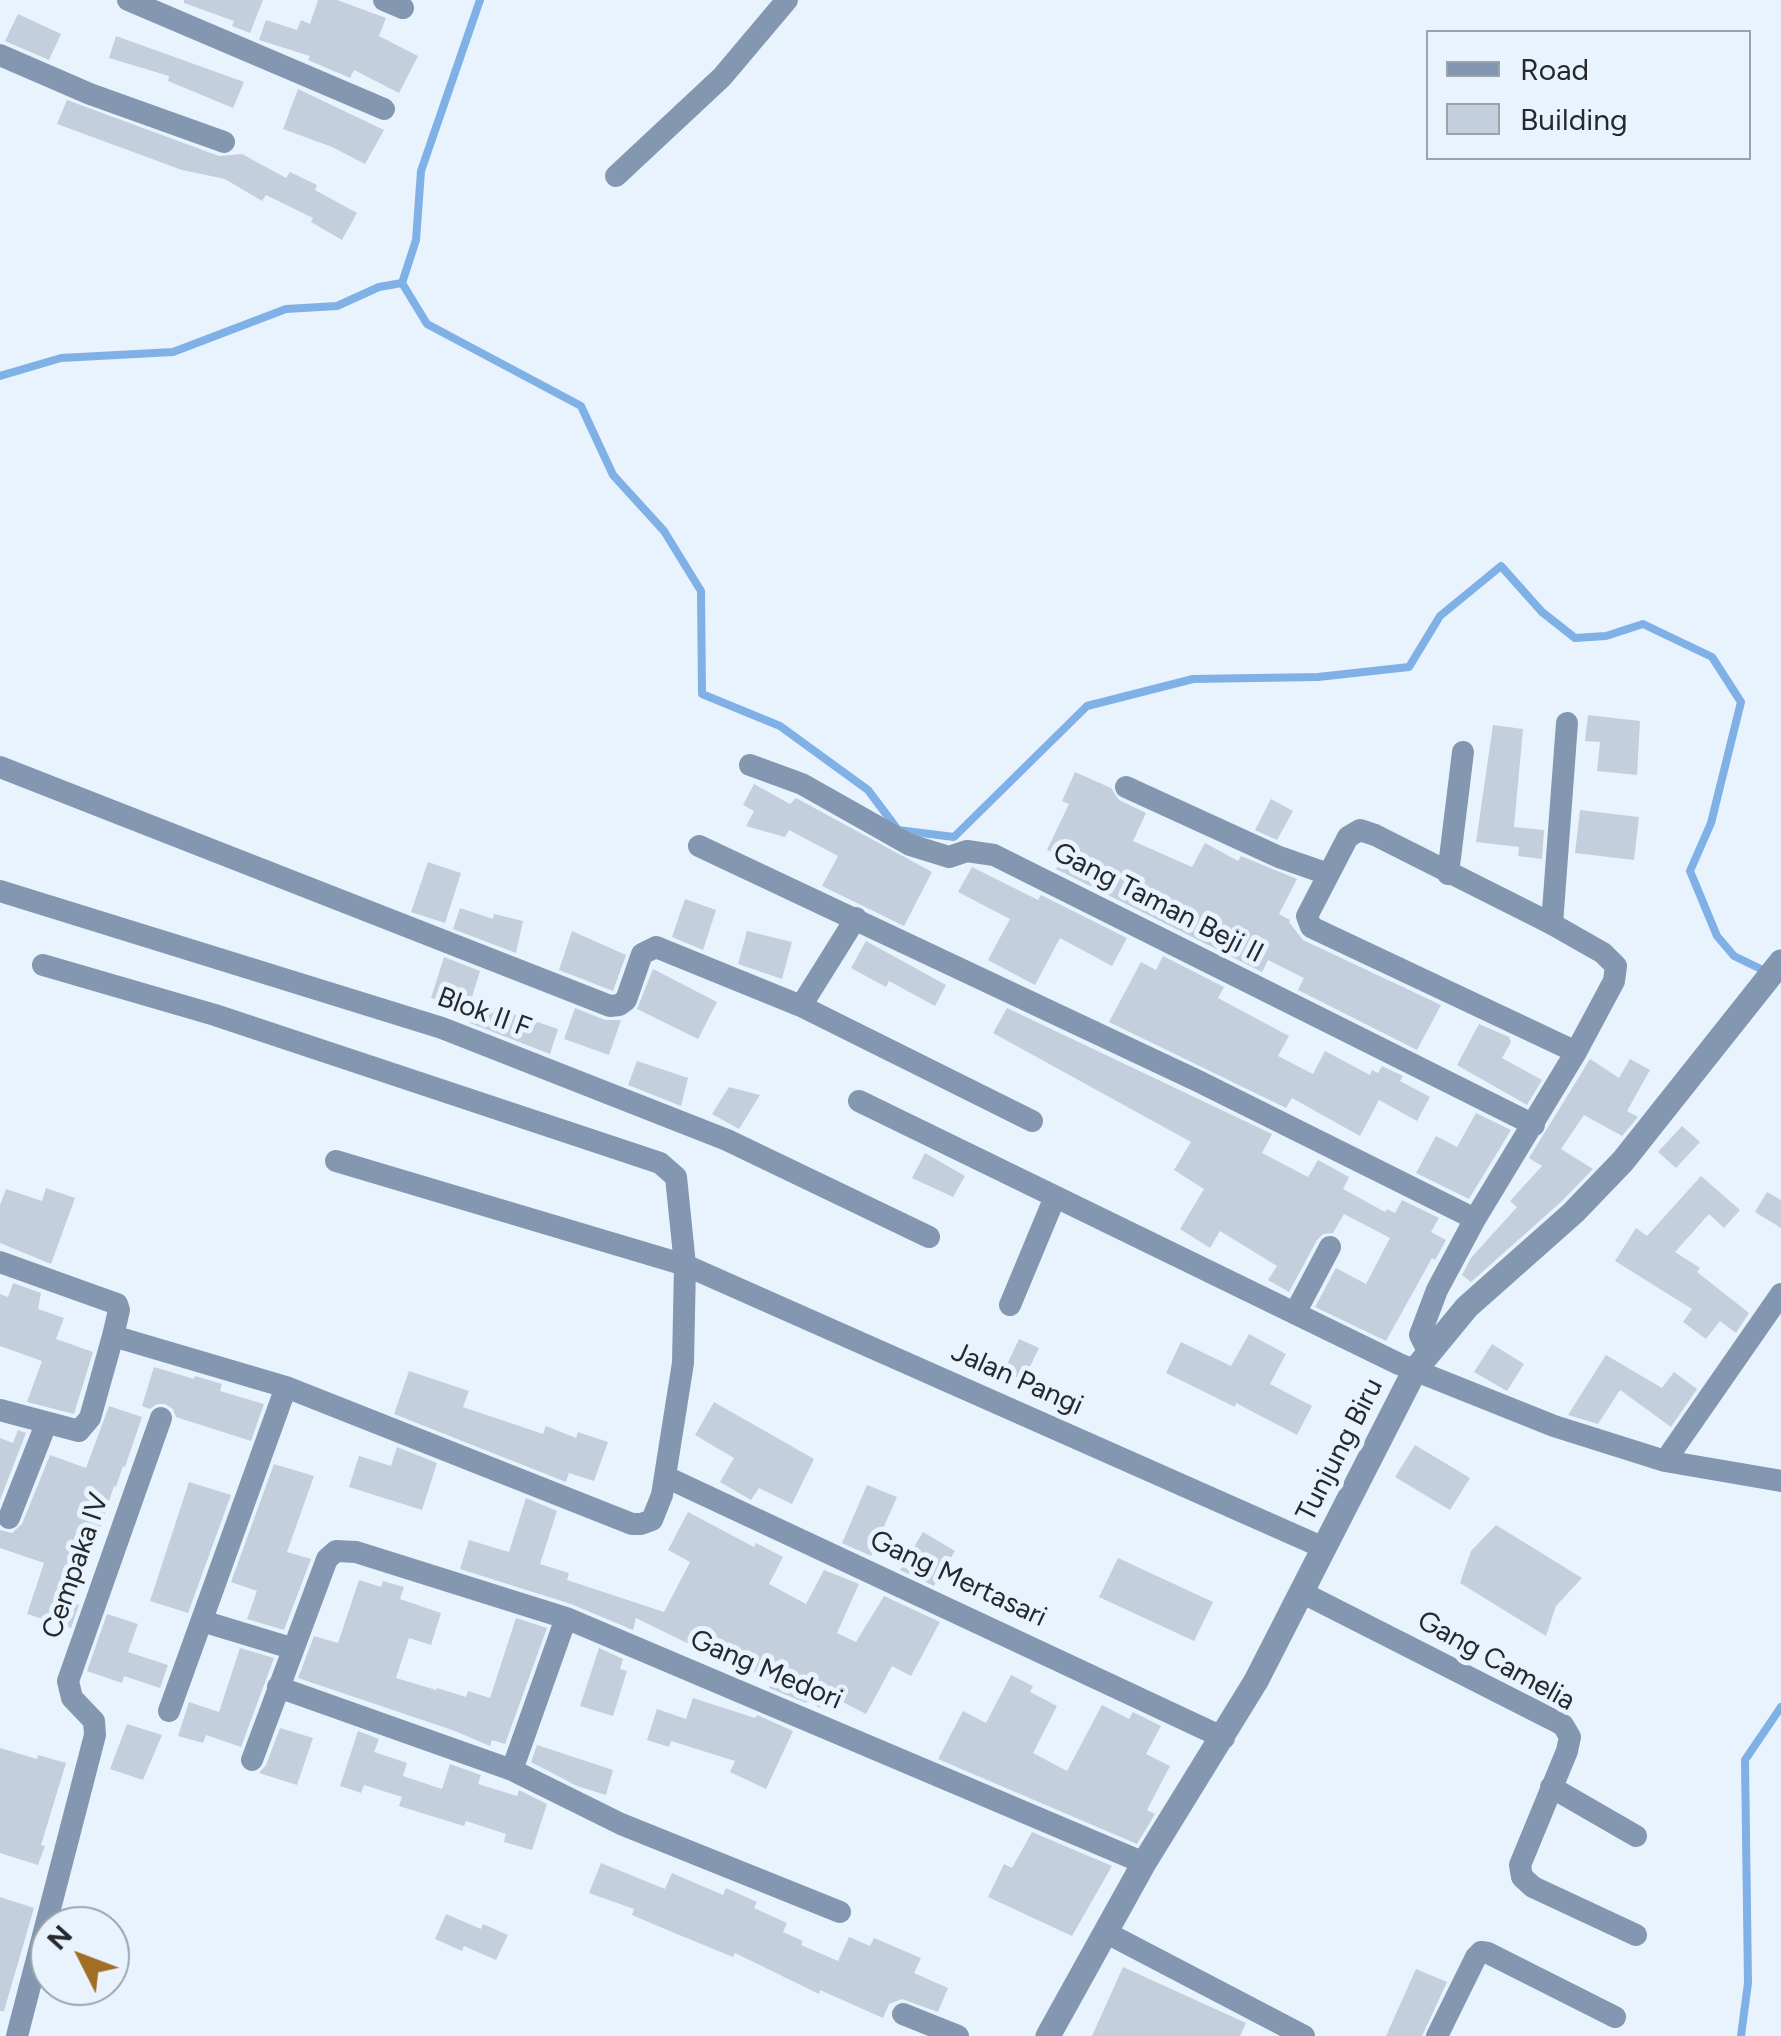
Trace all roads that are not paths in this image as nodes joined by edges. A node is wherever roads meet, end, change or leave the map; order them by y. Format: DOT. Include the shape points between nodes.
graph roads {
  1 [pos="128,0"];
  2 [pos="787,0"];
  3 [pos="0,55"];
  4 [pos="384,109"];
  5 [pos="224,142"];
  6 [pos="616,176"];
  7 [pos="1567,723"];
  8 [pos="1463,752"];
  9 [pos="750,765"];
  10 [pos="0,767"];
  11 [pos="1126,787"];
  12 [pos="698,846"];
  13 [pos="1328,874"];
  14 [pos="1448,874"];
  15 [pos="0,890"];
  16 [pos="856,918"];
  17 [pos="1552,924"];
  18 [pos="1781,962"];
  19 [pos="43,965"];
  20 [pos="800,1006"];
  21 [pos="1576,1052"];
  22 [pos="859,1101"];
  23 [pos="1032,1121"];
  24 [pos="1534,1125"];
  25 [pos="336,1162"];
  26 [pos="1055,1196"];
  27 [pos="1475,1219"];
  28 [pos="929,1238"];
  29 [pos="1330,1247"];
  30 [pos="0,1262"];
  31 [pos="685,1266"];
  32 [pos="1781,1294"];
  33 [pos="1010,1305"];
  34 [pos="1295,1314"];
  35 [pos="113,1336"];
  36 [pos="1422,1362"];
  37 [pos="286,1387"];
  38 [pos="0,1410"];
  39 [pos="161,1418"];
  40 [pos="46,1424"];
  41 [pos="1665,1461"];
  42 [pos="666,1478"];
  43 [pos="1781,1480"];
  44 [pos="9,1518"];
  45 [pos="1324,1548"];
  46 [pos="1303,1593"];
  47 [pos="566,1618"];
  48 [pos="202,1622"];
  49 [pos="292,1648"];
  50 [pos="278,1687"];
  51 [pos="168,1711"];
  52 [pos="1224,1738"];
  53 [pos="252,1760"];
  54 [pos="512,1770"];
  55 [pos="1550,1787"];
  56 [pos="1636,1836"];
  57 [pos="1144,1863"];
  58 [pos="840,1912"];
  59 [pos="1105,1932"];
  60 [pos="1636,1935"];
  61 [pos="11,2002"];
  62 [pos="903,2014"];
  63 [pos="1615,2017"];
  64 [pos="1056,2034"];
  65 [pos="1443,2034"];
  66 [pos="16,2036"];
  67 [pos="958,2036"];
  68 [pos="1304,2036"];
  1 -- 4 [label="street"];
  2 -- 6 [label="street" via="722,77"];
  3 -- 5 [label="street"];
  7 -- 17 [label="street"];
  8 -- 14 [label="street"];
  9 -- 24 [label="street, Gang Taman Beji II" via="802,784 910,845 949,857 968,850 994,855"];
  10 -- 20 [label="street" via="610,1006 626,1000 642,954 656,946"];
  11 -- 13 [label="street"];
  12 -- 16 [label="street"];
  13 -- 14 [label="street" via="1348,837 1360,830"];
  13 -- 21 [label="street" via="1307,916 1311,927"];
  14 -- 17 [label="street"];
  15 -- 28 [label="street, Blok II F" via="442,1028 728,1140"];
  16 -- 20 [label="street"];
  16 -- 27 [label="street"];
  17 -- 21 [label="street" via="1616,966"];
  18 -- 36 [label="street, Tunjung Biru" via="1623,1161 1467,1307"];
  19 -- 31 [label="street" via="660,1163 676,1178"];
  20 -- 23 [label="street"];
  21 -- 24 [label="street"];
  22 -- 26 [label="street"];
  24 -- 27 [label="street"];
  25 -- 31 [label="street, Jalan Pangi"];
  26 -- 33 [label="street"];
  26 -- 34 [label="street"];
  27 -- 36 [label="street" via="1422,1321"];
  29 -- 34 [label="street"];
  30 -- 35 [label="street" via="116,1304"];
  31 -- 42 [label="street" via="683,1364"];
  31 -- 45 [label="street, Jalan Pangi"];
  32 -- 41 [label="street"];
  34 -- 36 [label="street"];
  35 -- 37 [label="street"];
  35 -- 40 [label="street" via="87,1426 72,1431"];
  36 -- 41 [label="street" via="1554,1426"];
  36 -- 45 [label="street, Tunjung Biru"];
  37 -- 42 [label="street" via="632,1524 652,1520"];
  37 -- 48 [label="street"];
  38 -- 40 [label="street"];
  39 -- 61 [label="street, Cempaka IV" via="68,1682 96,1727"];
  40 -- 44 [label="street"];
  41 -- 43 [label="street"];
  42 -- 52 [label="street, Gang Mertasari"];
  45 -- 46 [label="street, Tunjung Biru"];
  46 -- 52 [label="street, Tunjung Biru"];
  46 -- 55 [label="street, Gang Camelia" via="1563,1725 1570,1737"];
  47 -- 49 [label="street, Gang Medori" via="336,1551"];
  47 -- 54 [label="street"];
  47 -- 57 [label="street, Gang Medori"];
  48 -- 49 [label="street"];
  48 -- 51 [label="street"];
  49 -- 50 [label="street"];
  50 -- 53 [label="street"];
  50 -- 54 [label="street"];
  52 -- 57 [label="street, Tunjung Biru"];
  54 -- 58 [label="street" via="621,1824"];
  55 -- 56 [label="street"];
  55 -- 60 [label="street, Gang Camelia" via="1520,1866 1522,1877"];
  57 -- 59 [label="street, Tunjung Biru"];
  59 -- 64 [label="street, Tunjung Biru"];
  59 -- 68 [label="street"];
  61 -- 66 [label="street"];
  62 -- 67 [label="street"];
  63 -- 65 [label="street" via="1481,1952"];
}
